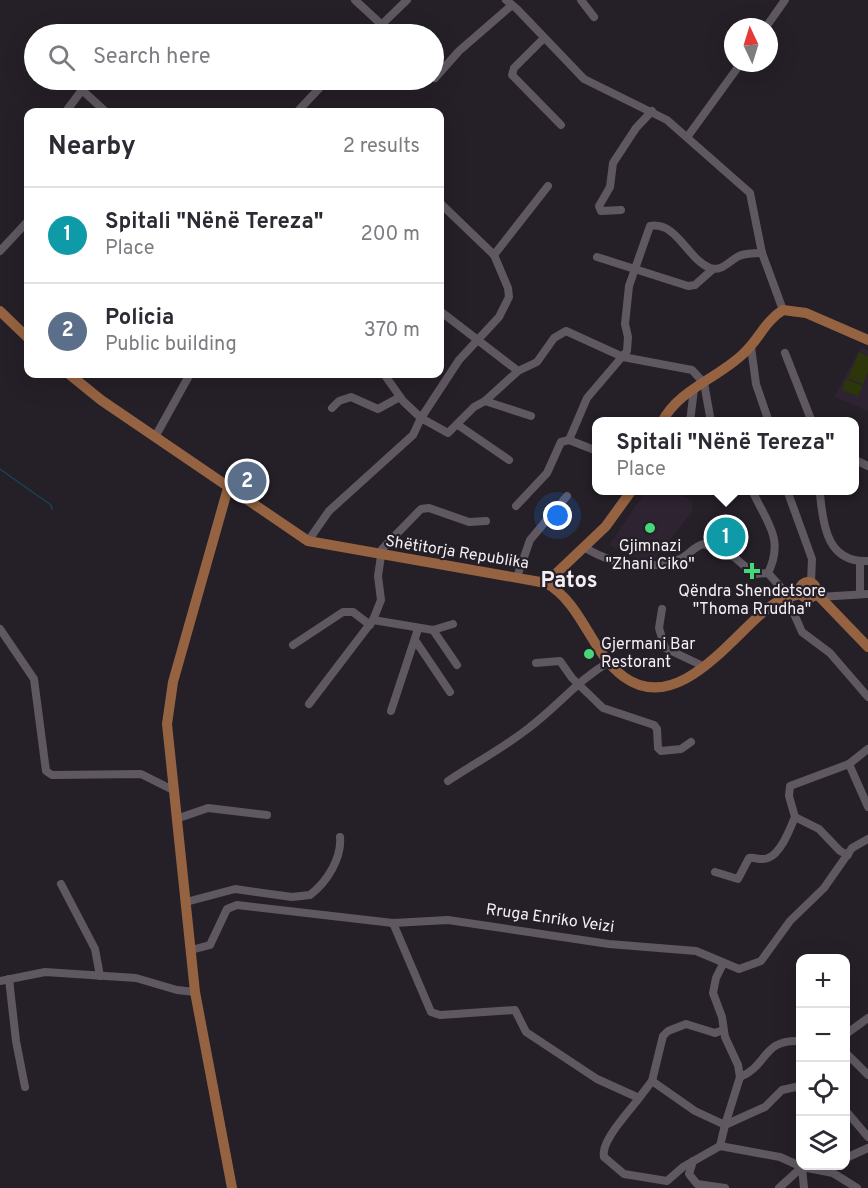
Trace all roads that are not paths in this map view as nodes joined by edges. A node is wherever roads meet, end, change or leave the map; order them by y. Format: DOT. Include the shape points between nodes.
graph roads {
  1 [pos="354,0"];
  2 [pos="407,0"];
  3 [pos="581,0"];
  4 [pos="784,0"];
  5 [pos="509,2"];
  6 [pos="594,17"];
  7 [pos="772,18"];
  8 [pos="381,24"];
  9 [pos="383,24"];
  10 [pos="544,38"];
  11 [pos="444,68"];
  12 [pos="734,72"];
  13 [pos="82,90"];
  14 [pos="82,90"];
  15 [pos="318,90"];
  16 [pos="68,108"];
  17 [pos="102,108"];
  18 [pos="301,108"];
  19 [pos="652,111"];
  20 [pos="561,125"];
  21 [pos="688,135"];
  22 [pos="548,186"];
  23 [pos="444,207"];
  24 [pos="621,210"];
  25 [pos="24,225"];
  26 [pos="0,251"];
  27 [pos="762,253"];
  28 [pos="494,255"];
  29 [pos="597,257"];
  30 [pos="713,268"];
  31 [pos="634,270"];
  32 [pos="783,310"];
  33 [pos="0,311"];
  34 [pos="444,314"];
  35 [pos="24,334"];
  36 [pos="868,340"];
  37 [pos="477,341"];
  38 [pos="751,347"];
  39 [pos="785,353"];
  40 [pos="623,357"];
  41 [pos="518,370"];
  42 [pos="74,378"];
  43 [pos="188,378"];
  44 [pos="387,378"];
  45 [pos="699,386"];
  46 [pos="400,397"];
  47 [pos="485,401"];
  48 [pos="332,408"];
  49 [pos="531,416"];
  50 [pos="666,417"];
  51 [pos="691,417"];
  52 [pos="709,417"];
  53 [pos="767,417"];
  54 [pos="810,417"];
  55 [pos="421,418"];
  56 [pos="458,425"];
  57 [pos="155,437"];
  58 [pos="569,440"];
  59 [pos="592,449"];
  60 [pos="509,460"];
  61 [pos="228,488"];
  62 [pos="629,495"];
  63 [pos="754,495"];
  64 [pos="789,495"];
  65 [pos="820,495"];
  66 [pos="567,496"];
  67 [pos="516,506"];
  68 [pos="486,521"];
  69 [pos="308,541"];
  70 [pos="585,548"];
  71 [pos="380,556"];
  72 [pos="864,561"];
  73 [pos="768,573"];
  74 [pos="517,577"];
  75 [pos="811,582"];
  76 [pos="546,583"];
  77 [pos="801,594"];
  78 [pos="864,594"];
  79 [pos="818,595"];
  80 [pos="787,597"];
  81 [pos="662,609"];
  82 [pos="371,623"];
  83 [pos="453,624"];
  84 [pos="0,629"];
  85 [pos="418,629"];
  86 [pos="433,630"];
  87 [pos="415,640"];
  88 [pos="293,645"];
  89 [pos="868,647"];
  90 [pos="609,662"];
  91 [pos="536,663"];
  92 [pos="457,665"];
  93 [pos="705,667"];
  94 [pos="578,685"];
  95 [pos="450,692"];
  96 [pos="868,697"];
  97 [pos="309,705"];
  98 [pos="392,711"];
  99 [pos="691,742"];
  100 [pos="868,749"];
  101 [pos="849,764"];
  102 [pos="448,781"];
  103 [pos="173,790"];
  104 [pos="868,807"];
  105 [pos="267,815"];
  106 [pos="795,817"];
  107 [pos="176,819"];
  108 [pos="340,837"];
  109 [pos="868,839"];
  110 [pos="848,855"];
  111 [pos="715,872"];
  112 [pos="61,884"];
  113 [pos="186,902"];
  114 [pos="393,923"];
  115 [pos="191,950"];
  116 [pos="723,964"];
  117 [pos="100,976"];
  118 [pos="4,980"];
  119 [pos="195,992"];
  120 [pos="868,1018"];
  121 [pos="723,1030"];
  122 [pos="850,1031"];
  123 [pos="796,1041"];
  124 [pos="850,1057"];
  125 [pos="868,1075"];
  126 [pos="740,1077"];
  127 [pos="652,1081"];
  128 [pos="25,1087"];
  129 [pos="796,1087"];
  130 [pos="639,1098"];
  131 [pos="850,1116"];
  132 [pos="725,1125"];
  133 [pos="868,1137"];
  134 [pos="720,1146"];
  135 [pos="868,1148"];
  136 [pos="850,1156"];
  137 [pos="693,1161"];
  138 [pos="796,1164"];
  139 [pos="799,1170"];
  140 [pos="802,1170"];
  141 [pos="829,1170"];
  142 [pos="232,1188"];
  143 [pos="725,1188"];
  144 [pos="779,1188"];
  145 [pos="804,1188"];
  146 [pos="857,1188"];
  1 -- 8 [label="street"];
  2 -- 9 [label="street"];
  3 -- 6 [label="street"];
  4 -- 7 [label="street"];
  5 -- 10 [label="street"];
  5 -- 11 [label="street"];
  10 -- 19 [label="street" via="584,79"];
  10 -- 20 [label="street" via="514,68 512,75"];
  12 -- 21 [label="street"];
  13 -- 16 [label="street"];
  14 -- 17 [label="street"];
  15 -- 18 [label="street"];
  19 -- 21 [label="street"];
  19 -- 24 [label="street" via="613,163 610,187 599,206 601,211"];
  21 -- 27 [label="street" via="750,193"];
  22 -- 28 [label="street"];
  23 -- 28 [label="street"];
  25 -- 26 [label="street"];
  27 -- 30 [label="street" via="745,254 724,267"];
  27 -- 32 [label="street"];
  28 -- 37 [label="street" via="509,297 499,317"];
  29 -- 31 [label="street"];
  30 -- 31 [label="street" via="692,286"];
  30 -- 31 [label="street" via="696,258 671,231 655,225 647,229"];
  31 -- 40 [label="street" via="625,324 628,347"];
  32 -- 36 [label="main road" via="799,311"];
  32 -- 38 [label="main road"];
  33 -- 35 [label="main road"];
  34 -- 37 [label="street"];
  37 -- 41 [label="street"];
  37 -- 55 [label="street" via="459,360"];
  38 -- 45 [label="main road"];
  38 -- 53 [label="street" via="756,384"];
  39 -- 54 [label="street"];
  40 -- 41 [label="street" via="566,331 554,338 537,362"];
  40 -- 45 [label="street" via="684,367 697,374"];
  40 -- 58 [label="street" via="587,398"];
  41 -- 47 [label="street"];
  42 -- 57 [label="main road, Shëtitorja Republika"];
  43 -- 57 [label="street"];
  44 -- 46 [label="street"];
  45 -- 50 [label="main road" via="676,402"];
  45 -- 51 [label="street"];
  45 -- 52 [label="street"];
  46 -- 48 [label="street" via="378,409 351,397"];
  46 -- 55 [label="street"];
  47 -- 49 [label="street"];
  47 -- 56 [label="street"];
  55 -- 56 [label="street" via="444,433"];
  55 -- 69 [label="street" via="414,435 329,511"];
  56 -- 60 [label="street"];
  57 -- 61 [label="main road, Shëtitorja Republika"];
  58 -- 59 [label="street"];
  58 -- 67 [label="street" via="561,442 547,473"];
  61 -- 69 [label="main road, Shëtitorja Republika"];
  61 -- 103 [label="main road" via="169,702"];
  62 -- 70 [label="main road"];
  63 -- 73 [label="street" via="776,545"];
  64 -- 75 [label="street" via="812,559"];
  65 -- 72 [label="street" via="833,548 844,557"];
  66 -- 74 [label="street" via="530,540"];
  68 -- 71 [label="street" via="469,522 429,508 421,509 386,544"];
  69 -- 71 [label="main road, Shëtitorja Republika"];
  70 -- 73 [label="street" via="604,558 644,568 682,558 704,544 734,557 754,574"];
  70 -- 76 [label="main road"];
  71 -- 74 [label="main road, Shëtitorja Republika"];
  71 -- 82 [label="street" via="381,600"];
  72 -- 78 [label="street"];
  73 -- 80 [label="street"];
  74 -- 76 [label="main road, Shëtitorja Republika"];
  75 -- 77 [label="main road" via="801,585"];
  75 -- 79 [label="main road"];
  76 -- 90 [label="main road, Shëtitorja Republika" via="566,598"];
  77 -- 79 [label="main road" via="808,598"];
  77 -- 80 [label="main road, Shëtitorja Republika"];
  78 -- 79 [label="street"];
  79 -- 89 [label="main road"];
  80 -- 93 [label="main road, Shëtitorja Republika" via="768,608"];
  80 -- 96 [label="street" via="802,632 830,653"];
  81 -- 93 [label="street" via="659,628 664,648"];
  82 -- 85 [label="street"];
  82 -- 88 [label="street" via="353,612 343,612"];
  82 -- 97 [label="street"];
  83 -- 86 [label="street"];
  84 -- 103 [label="street" via="33,679 49,774 141,774"];
  85 -- 86 [label="street"];
  85 -- 87 [label="street"];
  86 -- 92 [label="street"];
  87 -- 95 [label="street"];
  87 -- 98 [label="street"];
  90 -- 93 [label="main road, Shëtitorja Republika" via="633,682 652,687 682,680"];
  90 -- 94 [label="street"];
  91 -- 94 [label="street" via="560,661"];
  94 -- 99 [label="street" via="603,708 656,727 657,748 661,751 681,749"];
  94 -- 102 [label="street" via="528,729"];
  100 -- 101 [label="street"];
  101 -- 104 [label="street"];
  101 -- 106 [label="street" via="790,786"];
  103 -- 107 [label="main road"];
  105 -- 107 [label="street" via="208,808"];
  106 -- 110 [label="street" via="819,829"];
  106 -- 111 [label="street" via="772,856 748,858 738,879"];
  107 -- 113 [label="main road"];
  108 -- 113 [label="street" via="336,864 310,895 292,897 235,889"];
  109 -- 110 [label="street, Rruga Enriko Veizi"];
  110 -- 116 [label="street, Rruga Enriko Veizi" via="824,888 785,927 761,961 740,969"];
  112 -- 117 [label="street" via="95,949"];
  113 -- 115 [label="main road"];
  114 -- 115 [label="street, Rruga Enriko Veizi" via="237,905 227,909 210,945"];
  114 -- 116 [label="street, Rruga Enriko Veizi" via="448,920 609,944 696,951"];
  114 -- 130 [label="street" via="431,1012 440,1015 515,1010 526,1032 597,1079"];
  115 -- 119 [label="main road"];
  116 -- 121 [label="street" via="713,993"];
  117 -- 118 [label="street" via="45,972"];
  117 -- 119 [label="street" via="136,978"];
  118 -- 128 [label="street"];
  119 -- 142 [label="main road"];
  120 -- 122 [label="street"];
  121 -- 126 [label="street"];
  121 -- 127 [label="street" via="715,1033 686,1024 668,1031 663,1036"];
  123 -- 126 [label="street" via="770,1047 754,1069"];
  124 -- 125 [label="street"];
  126 -- 132 [label="street"];
  127 -- 130 [label="street"];
  127 -- 132 [label="street" via="695,1111"];
  129 -- 132 [label="street" via="782,1089 765,1107"];
  130 -- 137 [label="street" via="620,1121 603,1151 604,1157 624,1174 667,1181"];
  131 -- 133 [label="street"];
  132 -- 134 [label="street"];
  134 -- 137 [label="street"];
  134 -- 138 [label="street" via="780,1157"];
  135 -- 136 [label="street"];
  137 -- 143 [label="street" via="689,1174 697,1184"];
  139 -- 144 [label="street"];
  140 -- 145 [label="street"];
  141 -- 146 [label="street"];
}
